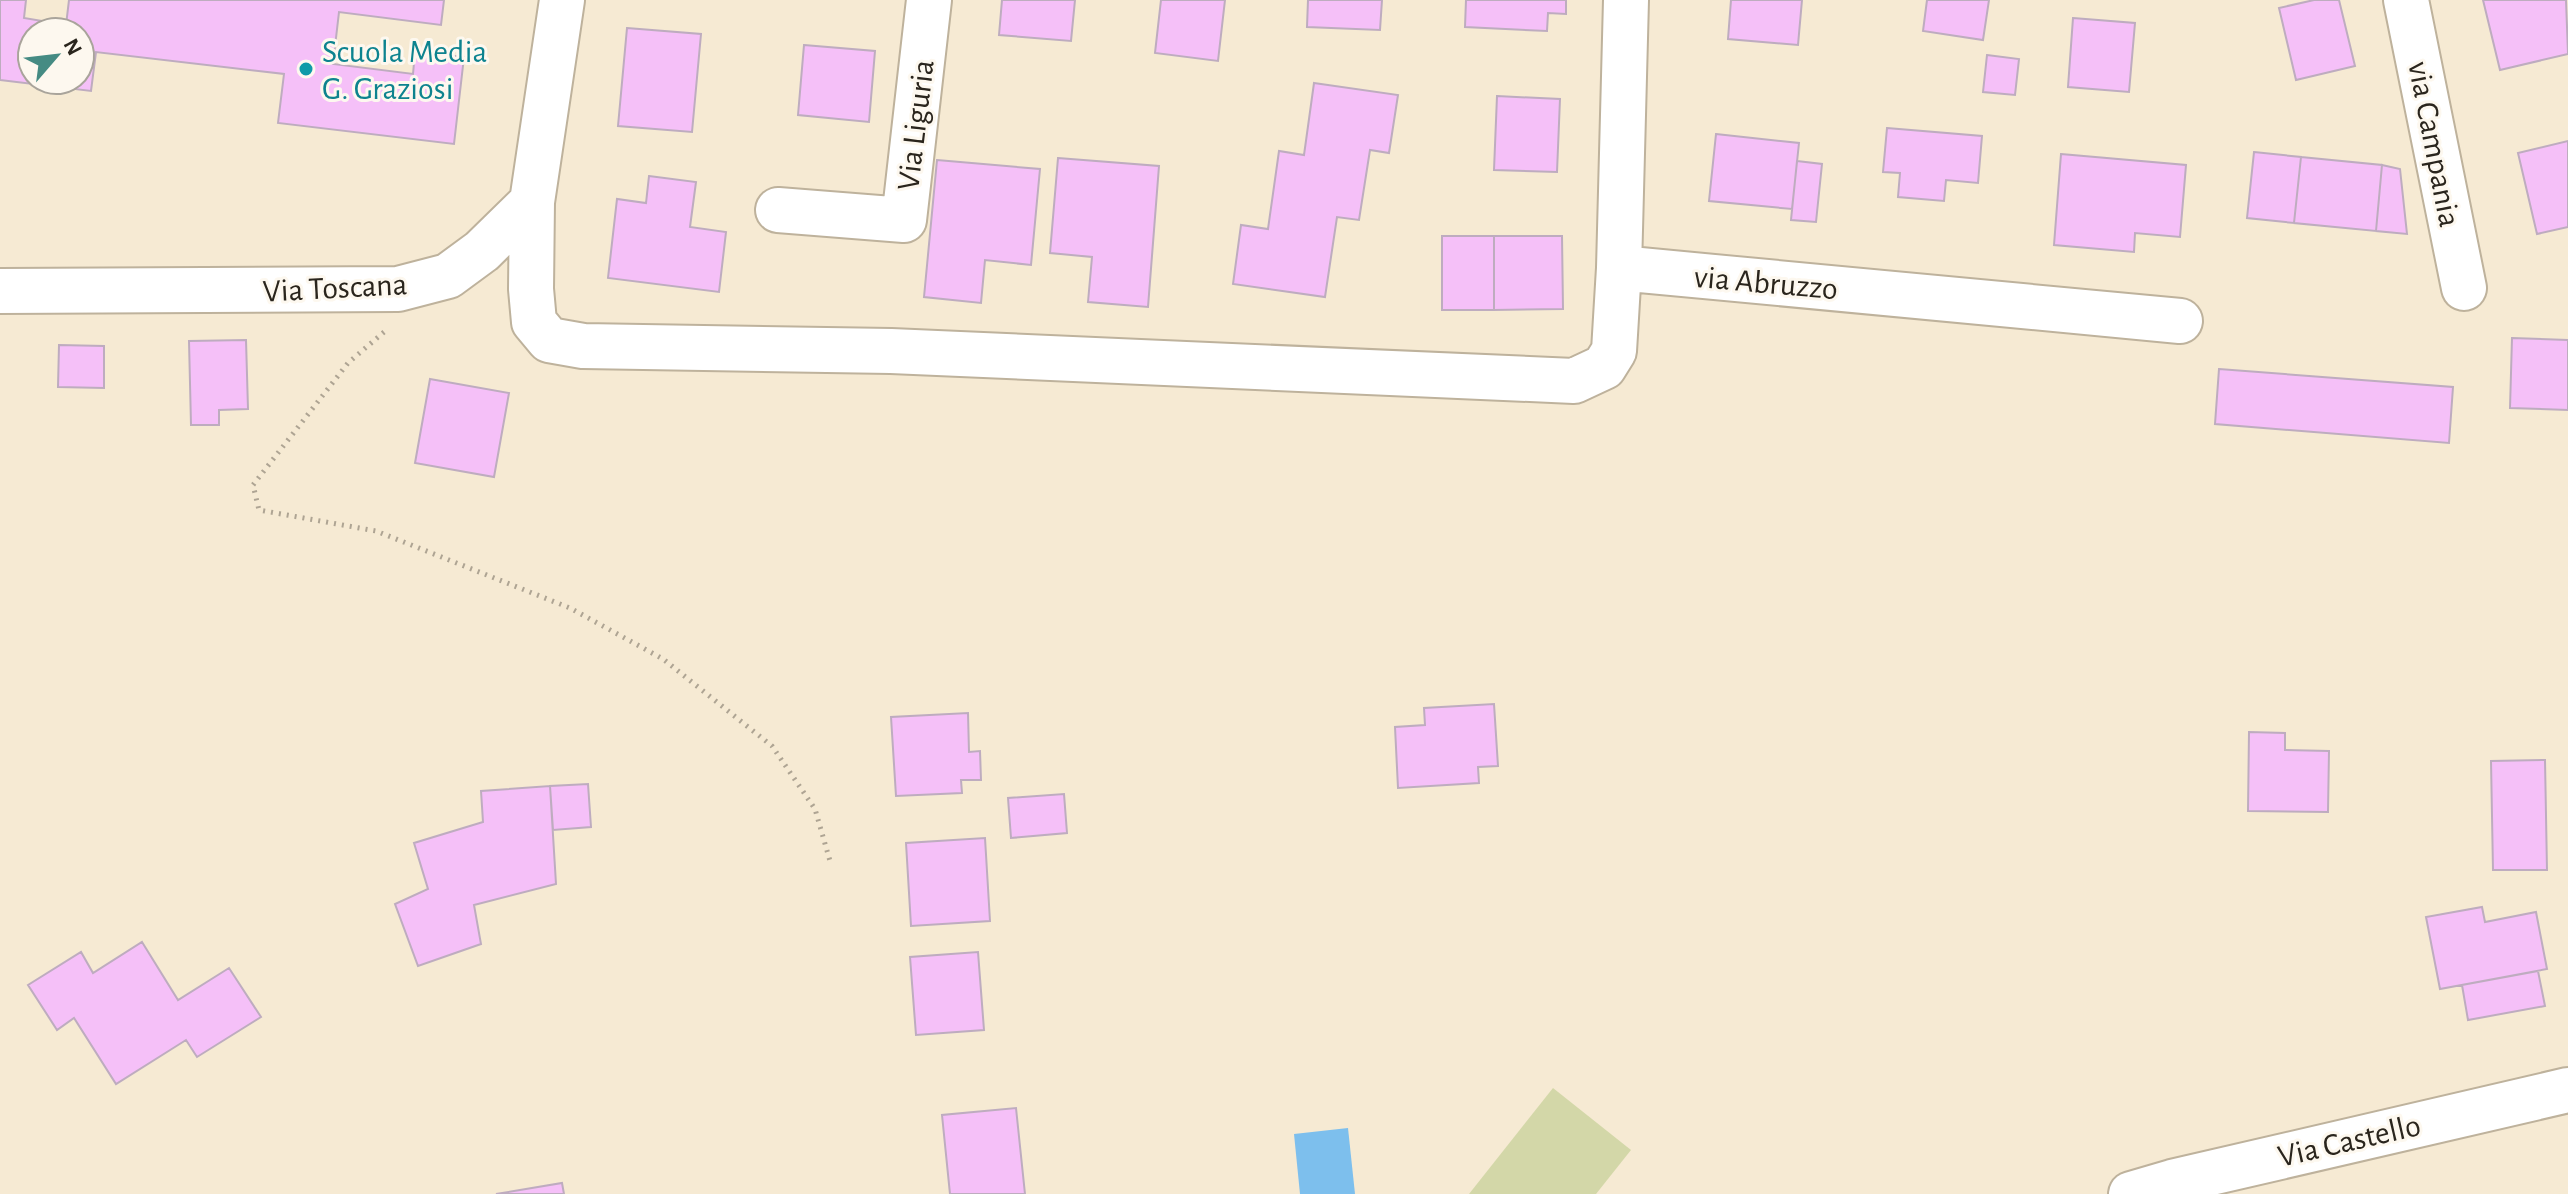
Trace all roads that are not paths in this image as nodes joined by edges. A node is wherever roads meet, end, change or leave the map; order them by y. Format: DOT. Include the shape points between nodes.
graph roads {
  1 [pos="562,0"];
  2 [pos="929,0"];
  3 [pos="1626,0"];
  4 [pos="2406,0"];
  5 [pos="532,202"];
  6 [pos="778,210"];
  7 [pos="1619,268"];
  8 [pos="2464,288"];
  9 [pos="0,291"];
  10 [pos="2180,321"];
  11 [pos="2568,1090"];
  12 [pos="2131,1194"];
  1 -- 5 [label="street"];
  2 -- 6 [label="street, Via Liguria" via="904,220"];
  3 -- 7 [label="street"];
  4 -- 8 [label="street, via Campania"];
  5 -- 7 [label="street" via="534,322 549,340 583,346 891,351 1574,381 1604,367 1614,351"];
  5 -- 9 [label="street, Via Toscana" via="448,276 398,289"];
  7 -- 10 [label="street, via Abruzzo"];
  11 -- 12 [label="street, Via Castello"];
}
